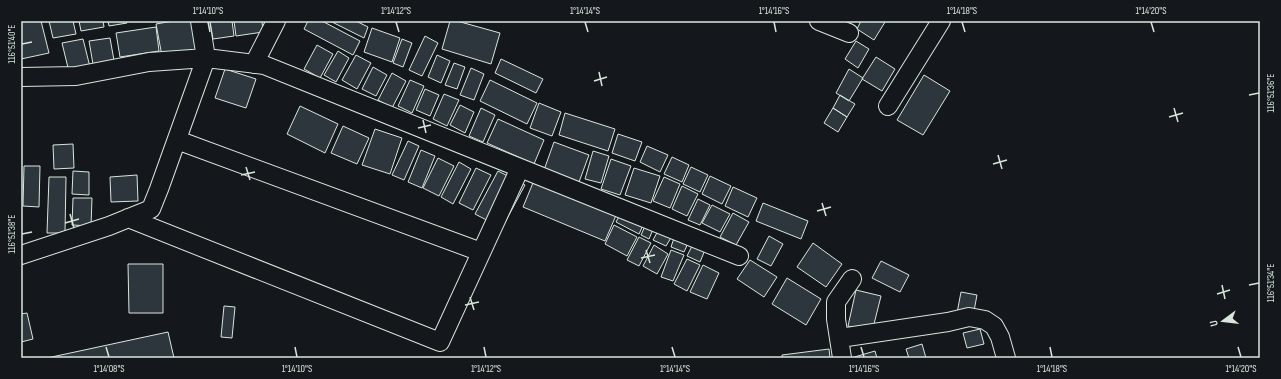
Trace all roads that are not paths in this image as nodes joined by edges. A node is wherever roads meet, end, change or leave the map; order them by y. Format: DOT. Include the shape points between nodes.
graph roads {
  1 [pos="200,21"];
  2 [pos="276,21"];
  3 [pos="820,21"];
  4 [pos="940,21"];
  5 [pos="849,34"];
  6 [pos="206,58"];
  7 [pos="254,64"];
  8 [pos="21,76"];
  9 [pos="888,106"];
  10 [pos="177,140"];
  11 [pos="520,168"];
  12 [pos="128,218"];
  13 [pos="482,252"];
  14 [pos="21,255"];
  15 [pos="739,256"];
  16 [pos="852,279"];
  17 [pos="840,338"];
  18 [pos="842,358"];
  19 [pos="1006,358"];
  1 -- 6 [label="street"];
  2 -- 7 [label="street"];
  3 -- 5 [label="street"];
  4 -- 9 [label="street"];
  6 -- 7 [label="street"];
  6 -- 8 [label="street" via="150,62 76,76"];
  6 -- 10 [label="street"];
  7 -- 11 [label="street" via="264,65"];
  10 -- 12 [label="street" via="151,208"];
  10 -- 13 [label="street"];
  11 -- 13 [label="street"];
  11 -- 15 [label="street"];
  12 -- 13 [label="street" via="440,342"];
  12 -- 14 [label="street"];
  16 -- 17 [label="street" via="836,302"];
  17 -- 18 [label="street"];
  17 -- 19 [label="street" via="969,317 986,320 994,326 1000,336"];
}
